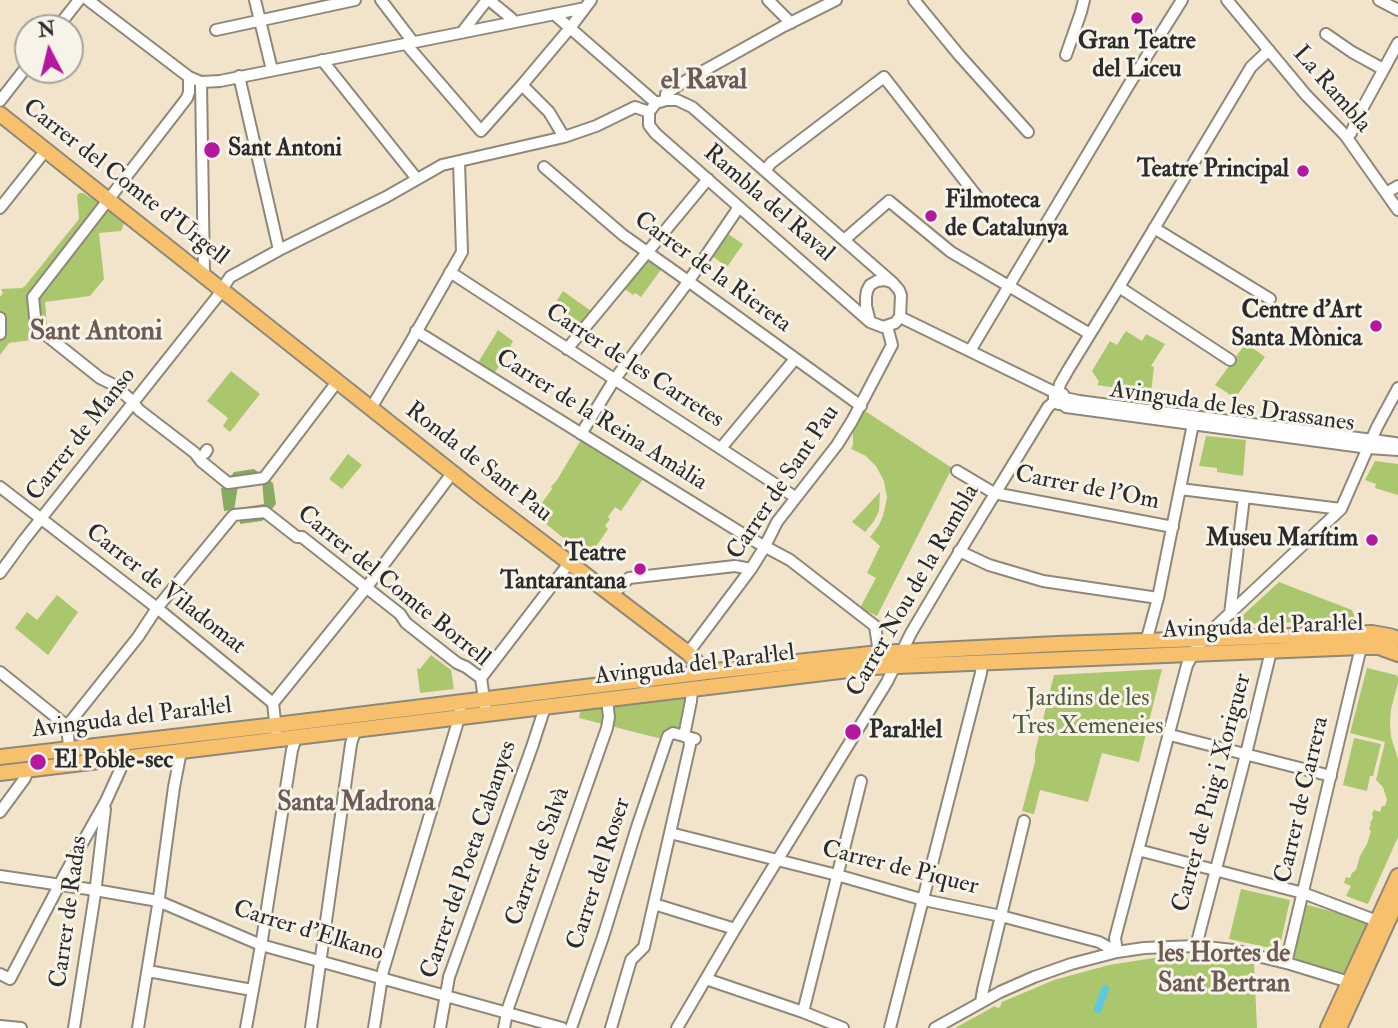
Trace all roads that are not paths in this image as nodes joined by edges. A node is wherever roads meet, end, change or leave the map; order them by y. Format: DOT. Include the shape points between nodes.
graph roads {
  1 [pos="79,0"];
  2 [pos="88,0"];
  3 [pos="255,0"];
  4 [pos="355,0"];
  5 [pos="382,0"];
  6 [pos="488,0"];
  7 [pos="768,0"];
  8 [pos="836,0"];
  9 [pos="914,0"];
  10 [pos="1084,0"];
  11 [pos="1182,0"];
  12 [pos="1227,0"];
  13 [pos="1379,0"];
  14 [pos="588,4"];
  15 [pos="1398,10"];
  16 [pos="68,14"];
  17 [pos="554,14"];
  18 [pos="260,20"];
  19 [pos="513,22"];
  20 [pos="791,23"];
  21 [pos="570,28"];
  22 [pos="216,30"];
  23 [pos="463,31"];
  24 [pos="1326,34"];
  25 [pos="409,43"];
  26 [pos="1398,43"];
  27 [pos="1269,50"];
  28 [pos="1066,55"];
  29 [pos="322,60"];
  30 [pos="1386,65"];
  31 [pos="1398,68"];
  32 [pos="272,70"];
  33 [pos="239,76"];
  34 [pos="189,77"];
  35 [pos="201,82"];
  36 [pos="14,83"];
  37 [pos="522,85"];
  38 [pos="0,101"];
  39 [pos="657,105"];
  40 [pos="0,114"];
  41 [pos="1028,132"];
  42 [pos="564,137"];
  43 [pos="1347,137"];
  44 [pos="46,150"];
  45 [pos="459,162"];
  46 [pos="544,167"];
  47 [pos="768,167"];
  48 [pos="417,179"];
  49 [pos="708,179"];
  50 [pos="1398,186"];
  51 [pos="1386,193"];
  52 [pos="109,199"];
  53 [pos="982,204"];
  54 [pos="739,207"];
  55 [pos="0,208"];
  56 [pos="1398,210"];
  57 [pos="1154,228"];
  58 [pos="844,240"];
  59 [pos="279,250"];
  60 [pos="648,252"];
  61 [pos="450,272"];
  62 [pos="204,274"];
  63 [pos="688,281"];
  64 [pos="893,283"];
  65 [pos="1009,287"];
  66 [pos="1119,287"];
  67 [pos="222,288"];
  68 [pos="1270,299"];
  69 [pos="900,317"];
  70 [pos="0,318"];
  71 [pos="870,322"];
  72 [pos="887,326"];
  73 [pos="416,331"];
  74 [pos="1,333"];
  75 [pos="1090,334"];
  76 [pos="567,349"];
  77 [pos="970,351"];
  78 [pos="795,359"];
  79 [pos="1230,360"];
  80 [pos="614,380"];
  81 [pos="337,382"];
  82 [pos="1398,388"];
  83 [pos="1056,396"];
  84 [pos="134,403"];
  85 [pos="861,406"];
  86 [pos="371,408"];
  87 [pos="1193,424"];
  88 [pos="580,433"];
  89 [pos="1370,444"];
  90 [pos="1398,444"];
  91 [pos="721,448"];
  92 [pos="1398,450"];
  93 [pos="957,471"];
  94 [pos="453,472"];
  95 [pos="0,487"];
  96 [pos="1180,489"];
  97 [pos="994,493"];
  98 [pos="795,497"];
  99 [pos="1244,497"];
  100 [pos="1341,509"];
  101 [pos="42,519"];
  102 [pos="1173,527"];
  103 [pos="764,548"];
  104 [pos="959,551"];
  105 [pos="570,562"];
  106 [pos="751,569"];
  107 [pos="0,573"];
  108 [pos="366,587"];
  109 [pos="613,594"];
  110 [pos="1158,598"];
  111 [pos="158,608"];
  112 [pos="1230,614"];
  113 [pos="1398,639"];
  114 [pos="1146,642"];
  115 [pos="1362,646"];
  116 [pos="1197,647"];
  117 [pos="1271,651"];
  118 [pos="903,652"];
  119 [pos="688,653"];
  120 [pos="879,653"];
  121 [pos="1398,654"];
  122 [pos="982,662"];
  123 [pos="896,666"];
  124 [pos="0,672"];
  125 [pos="706,672"];
  126 [pos="481,678"];
  127 [pos="691,689"];
  128 [pos="607,700"];
  129 [pos="273,703"];
  130 [pos="485,707"];
  131 [pos="545,707"];
  132 [pos="459,710"];
  133 [pos="67,726"];
  134 [pos="355,731"];
  135 [pos="277,733"];
  136 [pos="1170,734"];
  137 [pos="296,738"];
  138 [pos="689,738"];
  139 [pos="124,750"];
  140 [pos="181,751"];
  141 [pos="1246,754"];
  142 [pos="71,756"];
  143 [pos="0,757"];
  144 [pos="28,769"];
  145 [pos="0,772"];
  146 [pos="1331,776"];
  147 [pos="860,781"];
  148 [pos="106,801"];
  149 [pos="0,812"];
  150 [pos="1024,821"];
  151 [pos="670,833"];
  152 [pos="1138,850"];
  153 [pos="777,860"];
  154 [pos="1216,870"];
  155 [pos="837,875"];
  156 [pos="0,876"];
  157 [pos="1398,876"];
  158 [pos="59,886"];
  159 [pos="95,890"];
  160 [pos="1303,893"];
  161 [pos="924,900"];
  162 [pos="1398,900"];
  163 [pos="158,901"];
  164 [pos="654,904"];
  165 [pos="1001,916"];
  166 [pos="1377,921"];
  167 [pos="735,929"];
  168 [pos="261,945"];
  169 [pos="1196,946"];
  170 [pos="1117,952"];
  171 [pos="320,961"];
  172 [pos="1286,963"];
  173 [pos="148,971"];
  174 [pos="5,977"];
  175 [pos="382,977"];
  176 [pos="706,979"];
  177 [pos="1353,984"];
  178 [pos="252,990"];
  179 [pos="446,996"];
  180 [pos="981,1002"];
  181 [pos="803,1012"];
  182 [pos="506,1013"];
  183 [pos="0,1026"];
  184 [pos="21,1028"];
  185 [pos="74,1028"];
  186 [pos="138,1028"];
  187 [pos="246,1028"];
  188 [pos="311,1028"];
  189 [pos="374,1028"];
  190 [pos="440,1028"];
  191 [pos="504,1028"];
  192 [pos="562,1028"];
  193 [pos="571,1028"];
  194 [pos="611,1028"];
  195 [pos="677,1028"];
  196 [pos="843,1028"];
  197 [pos="890,1028"];
  198 [pos="935,1028"];
  199 [pos="1328,1028"];
  200 [pos="1339,1028"];
  1 -- 16 [label="street"];
  2 -- 34 [label="street"];
  3 -- 18 [label="street"];
  4 -- 18 [label="street"];
  5 -- 25 [label="street"];
  6 -- 19 [label="street"];
  6 -- 23 [label="street"];
  7 -- 20 [label="street"];
  8 -- 20 [label="street"];
  9 -- 41 [label="street"];
  10 -- 28 [label="street"];
  11 -- 65 [label="street"];
  12 -- 27 [label="street, La Rambla"];
  13 -- 15 [label="street"];
  14 -- 17 [label="street"];
  14 -- 21 [label="street"];
  17 -- 19 [label="street"];
  17 -- 21 [label="street"];
  18 -- 22 [label="street"];
  18 -- 32 [label="street"];
  19 -- 23 [label="street"];
  20 -- 39 [label="street" via="680,84"];
  21 -- 37 [label="street"];
  21 -- 39 [label="street"];
  23 -- 25 [label="street"];
  24 -- 30 [label="street" via="1352,52"];
  25 -- 29 [label="street"];
  25 -- 37 [label="street" via="483,129"];
  26 -- 30 [label="street"];
  27 -- 43 [label="street, La Rambla"];
  27 -- 57 [label="street, Carrer Nou de la Rambla" via="1251,67"];
  29 -- 32 [label="street"];
  29 -- 48 [label="street"];
  30 -- 31 [label="street"];
  30 -- 43 [label="street"];
  32 -- 33 [label="street"];
  33 -- 35 [label="street"];
  33 -- 59 [label="street"];
  34 -- 35 [label="street"];
  34 -- 52 [label="street" via="187,98"];
  35 -- 62 [label="street"];
  36 -- 38 [label="street"];
  37 -- 42 [label="street" via="549,112"];
  39 -- 42 [label="street, Carrer de Manso" via="635,107"];
  39 -- 47 [label="street, Rambla del Raval" via="685,102"];
  39 -- 49 [label="street, Rambla del Raval" via="649,125"];
  40 -- 44 [label="main road, Carrer del Comte d'Urgell"];
  42 -- 45 [label="street, Carrer de Manso"];
  43 -- 51 [label="street, La Rambla"];
  44 -- 52 [label="main road, Carrer del Comte d'Urgell"];
  44 -- 55 [label="street"];
  45 -- 48 [label="street, Carrer de Manso" via="442,165"];
  45 -- 61 [label="street" via="462,252"];
  46 -- 60 [label="street, Carrer de la Riereta"];
  47 -- 53 [label="street" via="884,77"];
  47 -- 58 [label="street, Rambla del Raval"];
  48 -- 59 [label="street, Carrer de Manso"];
  49 -- 54 [label="street, Rambla del Raval"];
  49 -- 60 [label="street"];
  50 -- 51 [label="street"];
  51 -- 56 [label="street, La Rambla"];
  52 -- 62 [label="main road, Carrer del Comte d'Urgell"];
  52 -- 84 [label="street" via="33,297 36,327"];
  54 -- 63 [label="street"];
  54 -- 71 [label="street, Rambla del Raval"];
  57 -- 66 [label="street, Carrer Nou de la Rambla"];
  57 -- 68 [label="street"];
  58 -- 64 [label="street, Rambla del Raval"];
  58 -- 65 [label="street" via="889,201 951,252"];
  59 -- 67 [label="street, Carrer de Manso" via="230,277"];
  60 -- 63 [label="street, Carrer de la Riereta"];
  60 -- 76 [label="street"];
  61 -- 73 [label="street"];
  61 -- 76 [label="street, Carrer de les Carretes"];
  62 -- 67 [label="main road, Carrer del Comte d'Urgell"];
  63 -- 78 [label="street, Carrer de la Riereta"];
  63 -- 80 [label="street"];
  64 -- 69 [label="street" via="901,295"];
  64 -- 71 [label="street" via="885,280 870,285 866,297"];
  65 -- 75 [label="street"];
  65 -- 77 [label="street"];
  66 -- 75 [label="street, Carrer Nou de la Rambla"];
  66 -- 79 [label="street"];
  67 -- 81 [label="main road, Ronda de Sant Pau"];
  67 -- 84 [label="street, Carrer de Manso"];
  69 -- 72 [label="street"];
  69 -- 77 [label="street"];
  70 -- 74 [label="street"];
  71 -- 72 [label="street, Rambla del Raval"];
  72 -- 85 [label="street, Carrer de Sant Pau" via="892,345"];
  73 -- 86 [label="street"];
  73 -- 88 [label="street, Carrer de la Reina Amàlia"];
  75 -- 83 [label="street, Carrer Nou de la Rambla"];
  76 -- 80 [label="street, Carrer de les Carretes"];
  77 -- 83 [label="street"];
  78 -- 85 [label="street, Carrer de la Riereta"];
  78 -- 91 [label="street"];
  80 -- 88 [label="street"];
  80 -- 91 [label="street, Carrer de les Carretes"];
  81 -- 84 [label="street" via="264,478 228,483"];
  81 -- 86 [label="main road, Ronda de Sant Pau"];
  82 -- 89 [label="street"];
  83 -- 87 [label="street, Avinguda de les Drassanes" via="1066,407"];
  83 -- 89 [label="street, Avinguda de les Drassanes"];
  83 -- 97 [label="street, Carrer Nou de la Rambla"];
  84 -- 101 [label="street, Carrer de Manso"];
  85 -- 98 [label="street, Carrer de Sant Pau"];
  86 -- 94 [label="main road, Ronda de Sant Pau"];
  87 -- 89 [label="street, Avinguda de les Drassanes"];
  87 -- 96 [label="street"];
  88 -- 103 [label="street, Carrer de la Reina Amàlia"];
  89 -- 90 [label="street, Avinguda de les Drassanes"];
  89 -- 92 [label="street, Avinguda de les Drassanes"];
  89 -- 100 [label="street"];
  91 -- 98 [label="street, Carrer de les Carretes"];
  93 -- 97 [label="street, Carrer de l'Om"];
  94 -- 105 [label="main road, Ronda de Sant Pau"];
  94 -- 108 [label="street"];
  95 -- 101 [label="street, Carrer de Viladomat"];
  96 -- 99 [label="street"];
  96 -- 102 [label="street"];
  97 -- 102 [label="street, Carrer de l'Om"];
  97 -- 104 [label="street, Carrer Nou de la Rambla"];
  98 -- 103 [label="street, Carrer de Sant Pau"];
  99 -- 100 [label="street"];
  99 -- 112 [label="street"];
  100 -- 112 [label="street"];
  101 -- 107 [label="street, Carrer de Manso"];
  101 -- 111 [label="street, Carrer de Viladomat"];
  102 -- 110 [label="street"];
  103 -- 106 [label="street, Carrer de Sant Pau"];
  103 -- 120 [label="street, Carrer de la Reina Amàlia" via="790,559 875,626"];
  104 -- 110 [label="street" via="1043,581"];
  104 -- 118 [label="street, Carrer Nou de la Rambla"];
  105 -- 109 [label="main road, Ronda de Sant Pau"];
  105 -- 126 [label="street"];
  106 -- 109 [label="street" via="735,566 629,578"];
  106 -- 119 [label="street, Carrer de Sant Pau"];
  108 -- 111 [label="street, Carrer del Comte Borrell" via="268,513 251,513 234,515"];
  108 -- 126 [label="street, Carrer del Comte Borrell"];
  108 -- 129 [label="street"];
  109 -- 119 [label="main road, Ronda de Sant Pau"];
  110 -- 114 [label="street"];
  111 -- 129 [label="street, Carrer de Viladomat"];
  111 -- 133 [label="street"];
  112 -- 116 [label="street"];
  113 -- 116 [label="main road, Avinguda del Paral·lel" via="1371,633"];
  114 -- 116 [label="main road, Avinguda del Paral·lel"];
  114 -- 118 [label="main road, Avinguda del Paral·lel"];
  115 -- 117 [label="main road, Avinguda del Paral·lel"];
  115 -- 121 [label="main road, Avinguda del Paral·lel"];
  115 -- 146 [label="street, Carrer de Carrera"];
  116 -- 117 [label="main road, Avinguda del Paral·lel"];
  116 -- 122 [label="main road, Avinguda del Paral·lel"];
  116 -- 136 [label="street" via="1186,668"];
  117 -- 141 [label="street, Carrer de Puig i Xoriguer"];
  118 -- 120 [label="main road, Avinguda del Paral·lel"];
  118 -- 123 [label="street, Carrer Nou de la Rambla"];
  119 -- 125 [label="main road, Ronda de Sant Pau"];
  120 -- 125 [label="main road, Avinguda del Paral·lel"];
  122 -- 123 [label="main road, Avinguda del Paral·lel"];
  122 -- 161 [label="street"];
  123 -- 127 [label="main road, Avinguda del Paral·lel"];
  123 -- 153 [label="street, Carrer Nou de la Rambla"];
  124 -- 133 [label="street"];
  125 -- 130 [label="main road, Avinguda del Paral·lel"];
  126 -- 130 [label="street, Carrer del Comte Borrell"];
  127 -- 128 [label="main road, Avinguda del Paral·lel"];
  127 -- 138 [label="street"];
  128 -- 131 [label="main road, Avinguda del Paral·lel"];
  128 -- 182 [label="street, Carrer de Salvà" via="607,728"];
  129 -- 135 [label="street"];
  130 -- 131 [label="main road, Avinguda del Paral·lel"];
  130 -- 132 [label="main road, Avinguda del Paral·lel"];
  131 -- 179 [label="street, Carrer del Poeta Cabanyes"];
  132 -- 134 [label="main road, Avinguda del Paral·lel"];
  132 -- 135 [label="main road, Avinguda del Paral·lel"];
  132 -- 175 [label="street"];
  133 -- 142 [label="street"];
  134 -- 137 [label="main road, Avinguda del Paral·lel"];
  134 -- 171 [label="street"];
  135 -- 137 [label="main road, Avinguda del Paral·lel"];
  135 -- 139 [label="main road, Avinguda del Paral·lel"];
  135 -- 140 [label="main road, Avinguda del Paral·lel"];
  136 -- 141 [label="street"];
  136 -- 152 [label="street"];
  137 -- 168 [label="street"];
  138 -- 151 [label="street"];
  138 -- 193 [label="street, Carrer del Roser" via="670,734"];
  139 -- 140 [label="main road, Avinguda del Paral·lel"];
  139 -- 142 [label="main road, Avinguda del Paral·lel"];
  139 -- 148 [label="street"];
  140 -- 163 [label="street"];
  141 -- 146 [label="street"];
  141 -- 154 [label="street, Carrer de Puig i Xoriguer"];
  142 -- 143 [label="main road, Avinguda del Paral·lel"];
  142 -- 144 [label="main road, Avinguda del Paral·lel"];
  144 -- 145 [label="main road, Avinguda del Paral·lel"];
  144 -- 149 [label="street"];
  146 -- 160 [label="street, Carrer de Carrera"];
  147 -- 155 [label="street"];
  148 -- 158 [label="street"];
  148 -- 159 [label="street, Carrer de Radas"];
  150 -- 165 [label="street"];
  151 -- 153 [label="street, Carrer de Piquer"];
  151 -- 164 [label="street"];
  152 -- 154 [label="street"];
  152 -- 170 [label="street" via="1115,938"];
  153 -- 155 [label="street, Carrer de Piquer"];
  153 -- 167 [label="street, Carrer Nou de la Rambla"];
  154 -- 160 [label="street"];
  154 -- 169 [label="street, Carrer de Puig i Xoriguer"];
  155 -- 161 [label="street, Carrer de Piquer"];
  155 -- 181 [label="street"];
  156 -- 158 [label="street, Carrer d'Elkano"];
  157 -- 166 [label="main road"];
  158 -- 159 [label="street, Carrer d'Elkano"];
  158 -- 174 [label="street"];
  159 -- 163 [label="street, Carrer d'Elkano"];
  159 -- 185 [label="street, Carrer de Radas"];
  160 -- 166 [label="street"];
  160 -- 172 [label="street, Carrer de Carrera"];
  161 -- 165 [label="street, Carrer de Piquer"];
  161 -- 197 [label="street"];
  162 -- 177 [label="main road"];
  163 -- 168 [label="street, Carrer d'Elkano"];
  163 -- 173 [label="street"];
  164 -- 167 [label="street"];
  164 -- 194 [label="street" via="644,947 631,960"];
  165 -- 170 [label="street, Carrer de Piquer" via="1099,942"];
  165 -- 180 [label="street"];
  166 -- 177 [label="main road"];
  167 -- 176 [label="street, Carrer Nou de la Rambla"];
  168 -- 171 [label="street, Carrer d'Elkano"];
  168 -- 178 [label="street"];
  169 -- 170 [label="street"];
  169 -- 172 [label="street"];
  170 -- 180 [label="street" via="1043,974"];
  171 -- 175 [label="street, Carrer d'Elkano"];
  171 -- 188 [label="street"];
  172 -- 177 [label="street"];
  173 -- 178 [label="street"];
  173 -- 186 [label="street"];
  175 -- 179 [label="street, Carrer d'Elkano"];
  175 -- 189 [label="street"];
  176 -- 181 [label="street"];
  176 -- 195 [label="street, Carrer Nou de la Rambla"];
  177 -- 199 [label="main road"];
  177 -- 200 [label="main road"];
  178 -- 187 [label="street"];
  179 -- 182 [label="street, Carrer d'Elkano"];
  179 -- 190 [label="street, Carrer del Poeta Cabanyes"];
  180 -- 198 [label="street"];
  181 -- 196 [label="street"];
  182 -- 191 [label="street, Carrer de Salvà"];
  182 -- 192 [label="street, Carrer d'Elkano"];
  183 -- 184 [label="street"];
}
